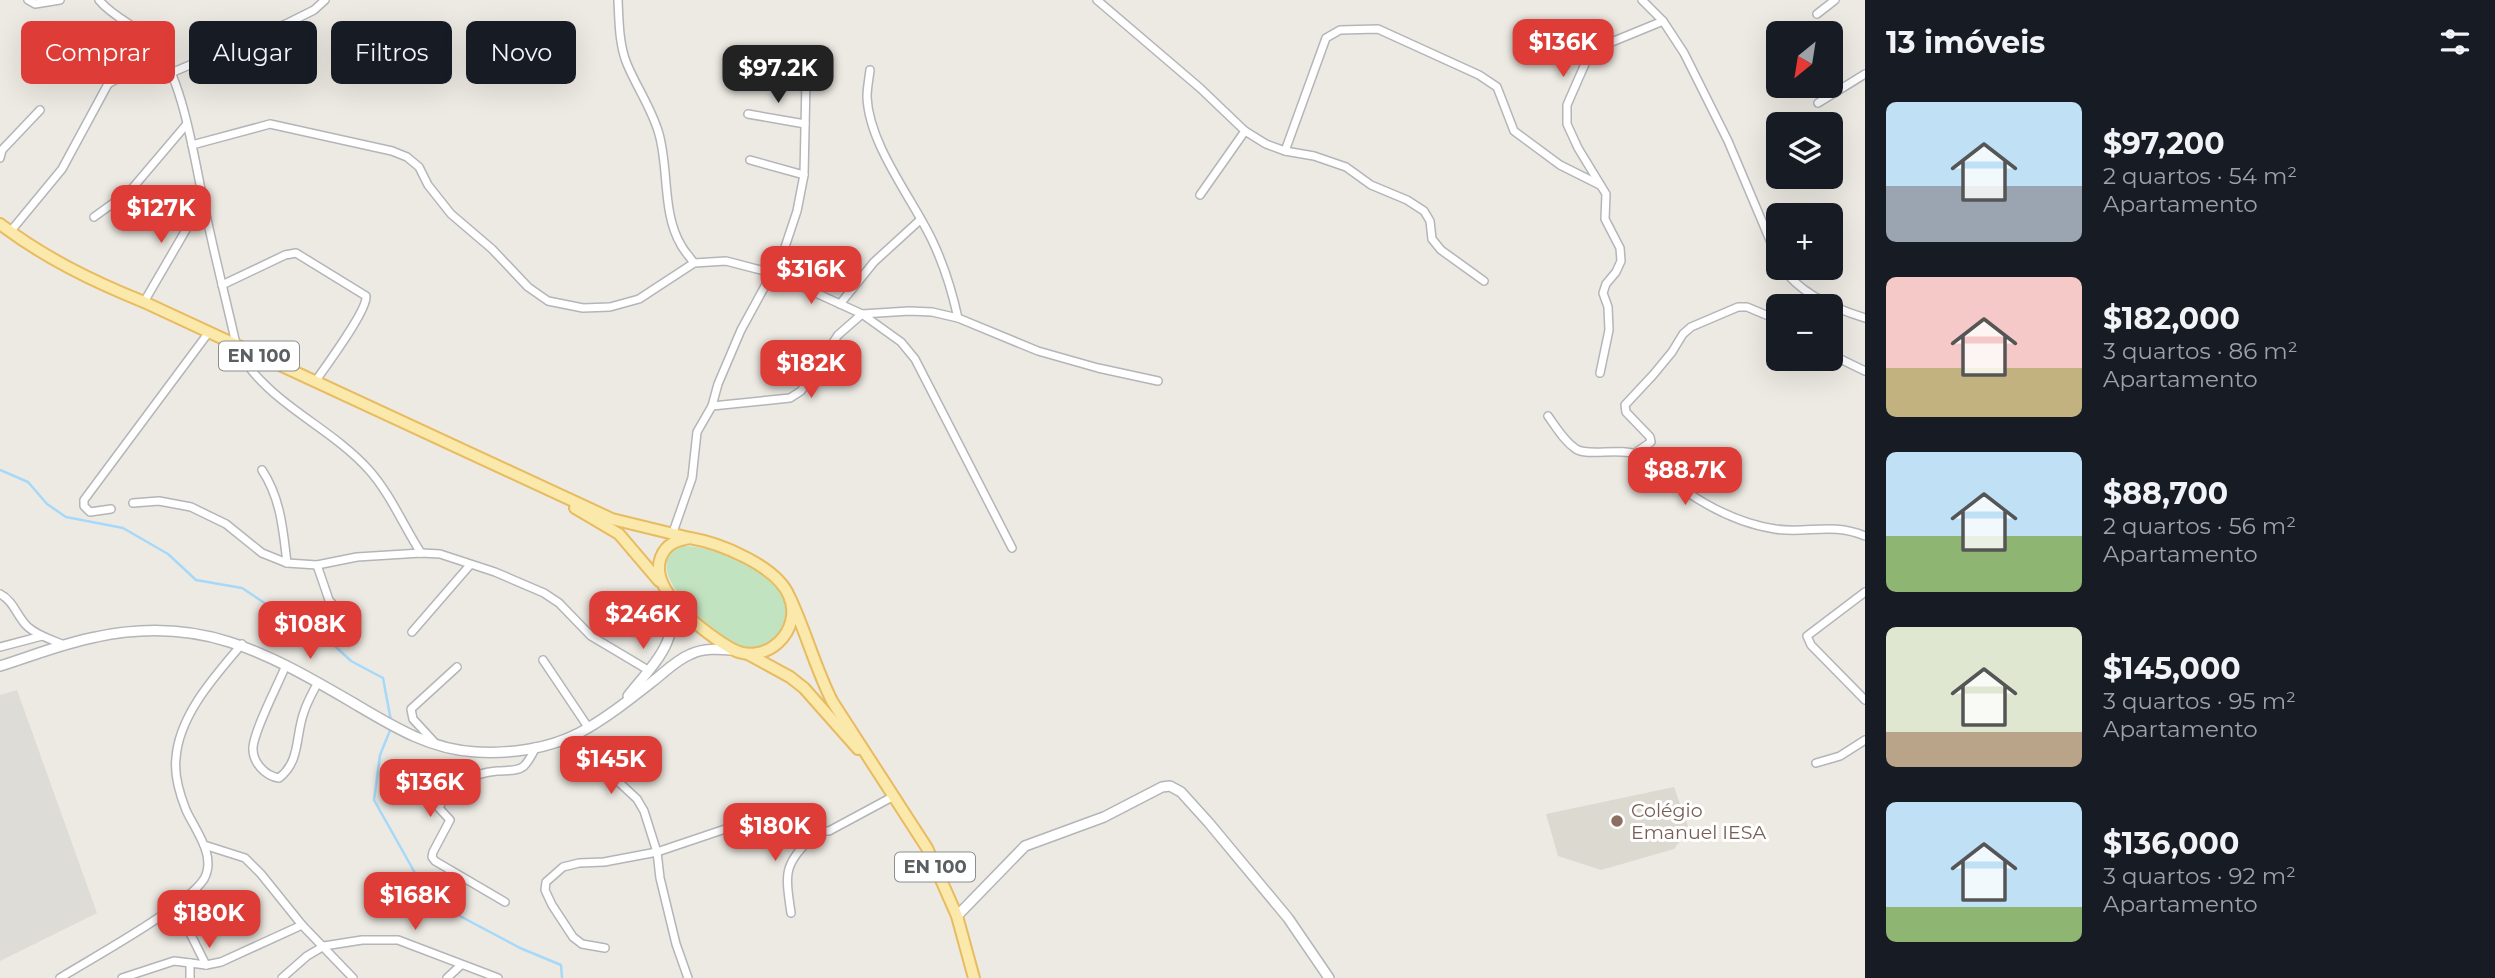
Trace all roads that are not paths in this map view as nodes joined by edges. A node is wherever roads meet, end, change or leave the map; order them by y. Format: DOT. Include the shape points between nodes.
graph roads {
  1 [pos="28,0"];
  2 [pos="60,0"];
  3 [pos="99,0"];
  4 [pos="325,0"];
  5 [pos="618,0"];
  6 [pos="1097,0"];
  7 [pos="1642,0"];
  8 [pos="1835,0"];
  9 [pos="1817,14"];
  10 [pos="124,21"];
  11 [pos="1663,21"];
  12 [pos="819,53"];
  13 [pos="175,67"];
  14 [pos="870,70"];
  15 [pos="1865,74"];
  16 [pos="108,84"];
  17 [pos="174,84"];
  18 [pos="1818,103"];
  19 [pos="40,110"];
  20 [pos="748,114"];
  21 [pos="804,124"];
  22 [pos="186,125"];
  23 [pos="1244,131"];
  24 [pos="191,145"];
  25 [pos="1284,151"];
  26 [pos="0,158"];
  27 [pos="750,160"];
  28 [pos="804,175"];
  29 [pos="1600,185"];
  30 [pos="1200,195"];
  31 [pos="205,212"];
  32 [pos="94,216"];
  33 [pos="920,220"];
  34 [pos="0,224"];
  35 [pos="1766,231"];
  36 [pos="10,232"];
  37 [pos="694,262"];
  38 [pos="772,273"];
  39 [pos="1795,280"];
  40 [pos="1483,281"];
  41 [pos="222,285"];
  42 [pos="144,302"];
  43 [pos="841,304"];
  44 [pos="862,314"];
  45 [pos="1766,315"];
  46 [pos="958,318"];
  47 [pos="1865,318"];
  48 [pos="209,332"];
  49 [pos="236,344"];
  50 [pos="1843,360"];
  51 [pos="1865,371"];
  52 [pos="1600,373"];
  53 [pos="1158,381"];
  54 [pos="315,382"];
  55 [pos="712,405"];
  56 [pos="1548,416"];
  57 [pos="1635,453"];
  58 [pos="262,470"];
  59 [pos="524,479"];
  60 [pos="133,503"];
  61 [pos="111,509"];
  62 [pos="672,535"];
  63 [pos="1865,536"];
  64 [pos="690,538"];
  65 [pos="1012,548"];
  66 [pos="421,553"];
  67 [pos="287,563"];
  68 [pos="317,565"];
  69 [pos="470,565"];
  70 [pos="664,587"];
  71 [pos="1865,592"];
  72 [pos="0,594"];
  73 [pos="790,598"];
  74 [pos="355,631"];
  75 [pos="412,632"];
  76 [pos="42,635"];
  77 [pos="242,644"];
  78 [pos="65,645"];
  79 [pos="0,647"];
  80 [pos="734,650"];
  81 [pos="748,654"];
  82 [pos="543,660"];
  83 [pos="286,665"];
  84 [pos="0,666"];
  85 [pos="457,667"];
  86 [pos="649,670"];
  87 [pos="318,682"];
  88 [pos="1865,700"];
  89 [pos="619,708"];
  90 [pos="588,727"];
  91 [pos="577,734"];
  92 [pos="1862,741"];
  93 [pos="438,746"];
  94 [pos="537,747"];
  95 [pos="1865,749"];
  96 [pos="1816,763"];
  97 [pos="874,766"];
  98 [pos="894,796"];
  99 [pos="816,831"];
  100 [pos="204,845"];
  101 [pos="657,852"];
  102 [pos="505,902"];
  103 [pos="176,905"];
  104 [pos="791,913"];
  105 [pos="957,916"];
  106 [pos="302,925"];
  107 [pos="324,946"];
  108 [pos="605,948"];
  109 [pos="190,963"];
  110 [pos="206,965"];
  111 [pos="461,965"];
  112 [pos="349,976"];
  113 [pos="60,978"];
  114 [pos="122,978"];
  115 [pos="190,978"];
  116 [pos="282,978"];
  117 [pos="447,978"];
  118 [pos="498,978"];
  119 [pos="688,978"];
  120 [pos="974,978"];
  121 [pos="1329,978"];
  1 -- 2 [label="street" via="35,4"];
  3 -- 10 [label="street"];
  4 -- 13 [label="street" via="288,23"];
  5 -- 37 [label="street" via="622,49 659,134 672,221 680,245"];
  6 -- 23 [label="street"];
  7 -- 11 [label="street"];
  8 -- 9 [label="street"];
  11 -- 29 [label="street" via="1602,46 1588,57 1567,105 1567,124"];
  11 -- 35 [label="street" via="1728,141"];
  12 -- 21 [label="street" via="808,71"];
  14 -- 33 [label="street" via="867,97 872,122"];
  15 -- 18 [label="street"];
  16 -- 36 [label="street" via="62,169"];
  17 -- 22 [label="street"];
  19 -- 26 [label="street" via="2,149"];
  20 -- 21 [label="street"];
  21 -- 28 [label="street"];
  22 -- 24 [label="street"];
  22 -- 32 [label="street" via="130,191"];
  23 -- 25 [label="street"];
  23 -- 30 [label="street"];
  24 -- 31 [label="street"];
  24 -- 37 [label="street" via="270,124 407,157 451,214 548,301 610,307 639,299"];
  25 -- 29 [label="street" via="1326,38 1340,30 1378,29 1497,87 1514,131 1560,165"];
  25 -- 40 [label="street" via="1346,167 1371,185 1407,200 1423,211 1432,239 1441,250"];
  27 -- 28 [label="street"];
  28 -- 38 [label="street" via="797,211"];
  29 -- 52 [label="street" via="1606,194 1605,219 1620,248 1621,261 1603,293 1609,330"];
  31 -- 41 [label="street"];
  31 -- 42 [label="street" via="187,228"];
  33 -- 43 [label="street" via="874,262"];
  33 -- 46 [label="street" via="946,275"];
  34 -- 36 [label="main road, EN 100"];
  36 -- 42 [label="main road, EN 100" via="50,259"];
  37 -- 38 [label="street" via="726,261"];
  38 -- 43 [label="street"];
  38 -- 55 [label="street" via="741,330"];
  39 -- 47 [label="street" via="1839,310"];
  41 -- 49 [label="street"];
  41 -- 54 [label="street" via="296,253 366,296 360,315"];
  42 -- 48 [label="main road, EN 100"];
  43 -- 44 [label="street"];
  44 -- 46 [label="street" via="909,310"];
  44 -- 55 [label="street" via="838,335 801,391 790,398"];
  44 -- 65 [label="street" via="901,342 915,359"];
  45 -- 57 [label="street" via="1738,307 1682,334 1625,405 1650,437 1651,442"];
  46 -- 53 [label="street" via="1038,351"];
  48 -- 49 [label="main road, EN 100"];
  48 -- 61 [label="street" via="84,500 83,506 90,512"];
  49 -- 54 [label="main road, EN 100"];
  49 -- 66 [label="street" via="252,371 276,394 368,469"];
  50 -- 51 [label="street"];
  54 -- 59 [label="main road, EN 100"];
  55 -- 62 [label="street" via="697,432 692,478"];
  56 -- 57 [label="street" via="1573,448 1584,453"];
  57 -- 63 [label="street" via="1706,504 1748,522 1776,529 1849,529"];
  58 -- 67 [label="street" via="275,494"];
  59 -- 62 [label="main road, EN 100" via="612,519"];
  59 -- 70 [label="main road, EN 100" via="619,534"];
  60 -- 67 [label="street" via="159,501 191,507 226,524 261,553"];
  62 -- 64 [label="main road, EN 100"];
  64 -- 70 [label="main road" via="680,539 664,551 658,572"];
  64 -- 73 [label="main road, EN 100" via="718,544 757,565 784,586"];
  66 -- 68 [label="street"];
  66 -- 69 [label="street" via="440,554"];
  67 -- 68 [label="street"];
  68 -- 74 [label="street" via="329,600"];
  69 -- 75 [label="street"];
  69 -- 86 [label="street" via="544,593 591,636"];
  70 -- 80 [label="main road, EN 100" via="689,616"];
  70 -- 86 [label="street" via="674,626"];
  71 -- 88 [label="street" via="1807,636"];
  72 -- 76 [label="street" via="10,599 29,628"];
  73 -- 81 [label="main road" via="793,611 785,636 775,646"];
  73 -- 97 [label="main road, EN 100" via="823,683"];
  76 -- 78 [label="street"];
  76 -- 79 [label="street"];
  77 -- 78 [label="street" via="187,632 144,631"];
  77 -- 83 [label="street"];
  77 -- 100 [label="street" via="216,675 180,737 177,778"];
  78 -- 84 [label="street"];
  80 -- 81 [label="main road, EN 100"];
  80 -- 89 [label="street" via="711,649 680,659"];
  81 -- 97 [label="main road, EN 100" via="804,688"];
  82 -- 90 [label="street"];
  83 -- 87 [label="street"];
  83 -- 87 [label="street" via="253,746 258,765 271,777 279,778 288,771 304,712"];
  85 -- 93 [label="street" via="411,709 413,719"];
  86 -- 89 [label="street"];
  87 -- 93 [label="street" via="391,725"];
  89 -- 90 [label="street"];
  90 -- 91 [label="street"];
  91 -- 94 [label="street"];
  91 -- 101 [label="street" via="595,760 637,799"];
  92 -- 95 [label="street"];
  92 -- 96 [label="street" via="1839,756"];
  93 -- 94 [label="street" via="473,752"];
  94 -- 102 [label="street" via="516,771 466,779 439,808 450,820 432,857"];
  97 -- 98 [label="main road, EN 100"];
  98 -- 99 [label="street" via="829,831"];
  98 -- 105 [label="main road, EN 100" via="927,848"];
  99 -- 101 [label="street" via="776,818 743,823"];
  99 -- 104 [label="street" via="789,864 786,879"];
  100 -- 103 [label="street" via="208,864 204,878"];
  100 -- 106 [label="street" via="245,858"];
  101 -- 108 [label="street" via="562,867 547,882 545,890 552,905 573,937 582,944"];
  101 -- 119 [label="street" via="676,944"];
  103 -- 110 [label="street"];
  103 -- 113 [label="street"];
  105 -- 120 [label="main road, EN 100"];
  105 -- 121 [label="street" via="1025,846 1170,786 1209,823 1288,918"];
  106 -- 107 [label="street"];
  106 -- 110 [label="street"];
  107 -- 111 [label="street" via="398,940"];
  107 -- 112 [label="street"];
  107 -- 116 [label="street"];
  109 -- 110 [label="street"];
  109 -- 114 [label="street" via="174,961"];
  109 -- 115 [label="street"];
  111 -- 117 [label="street"];
  111 -- 118 [label="street"];
}
